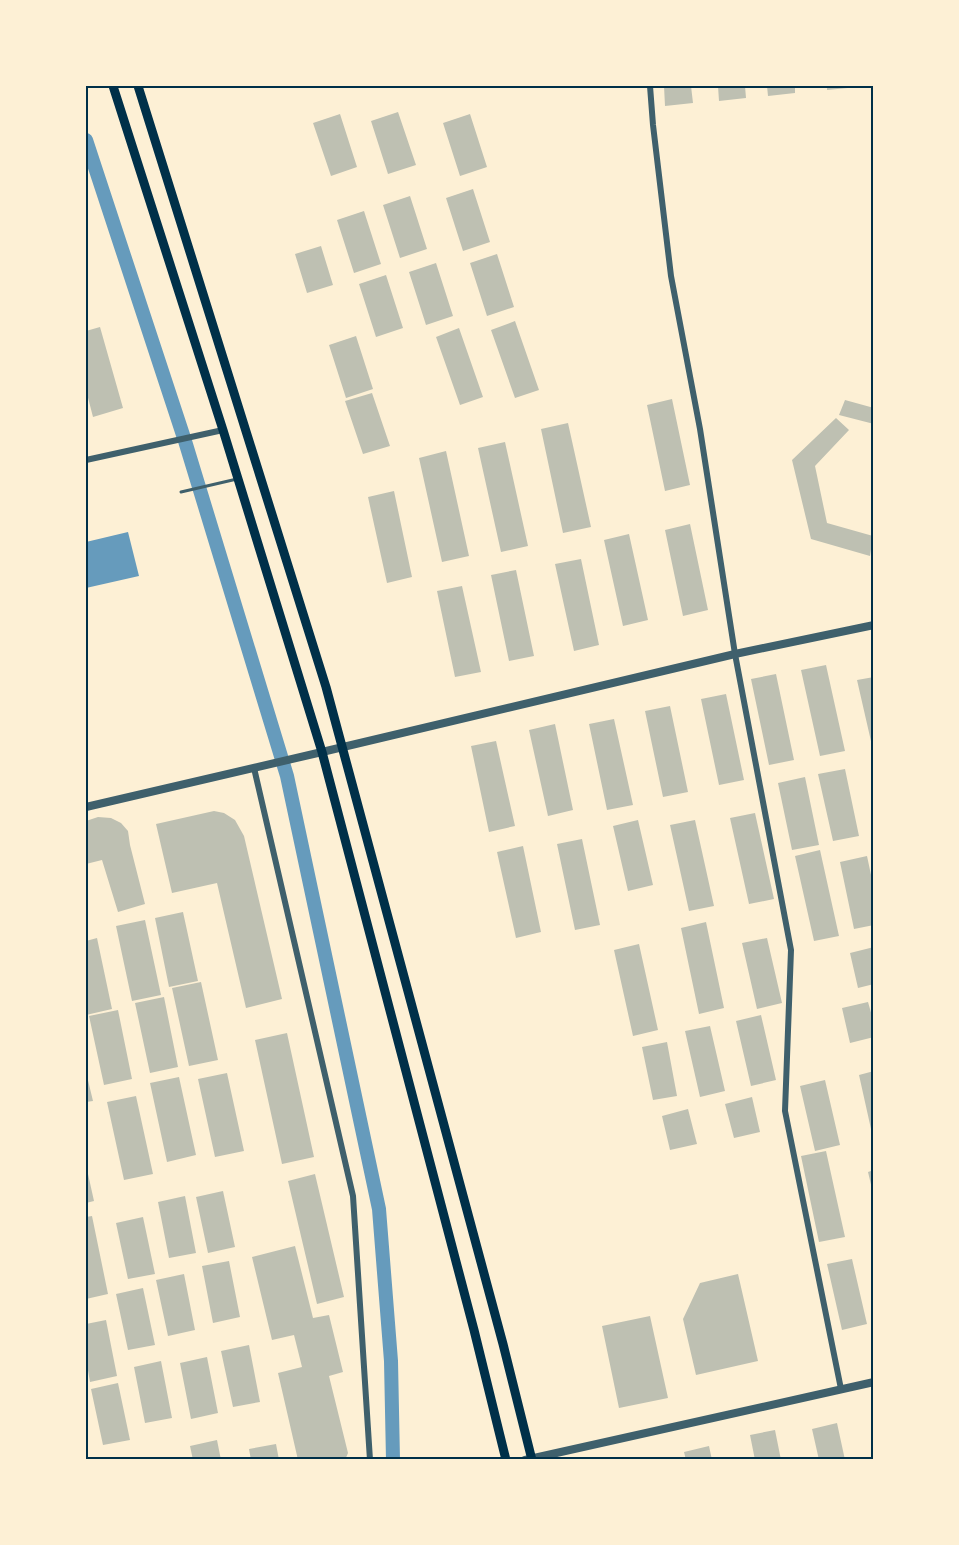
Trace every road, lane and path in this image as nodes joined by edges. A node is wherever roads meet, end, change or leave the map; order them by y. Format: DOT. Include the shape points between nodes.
graph roads {
  1 [pos="113,86"];
  2 [pos="138,86"];
  3 [pos="650,86"];
  4 [pos="223,430"];
  5 [pos="86,460"];
  6 [pos="238,479"];
  7 [pos="181,492"];
  8 [pos="873,625"];
  9 [pos="735,654"];
  10 [pos="342,747"];
  11 [pos="322,752"];
  12 [pos="254,768"];
  13 [pos="86,807"];
  14 [pos="873,1382"];
  15 [pos="841,1389"];
  16 [pos="529,1459"];
  17 [pos="370,1460"];
  18 [pos="506,1460"];
  1 -- 4 [label="main road"];
  2 -- 10 [label="main road"];
  3 -- 9 [label="street" via="671,276 700,429"];
  4 -- 5 [label="street"];
  4 -- 6 [label="main road"];
  6 -- 7 [label="lane"];
  6 -- 11 [label="main road"];
  8 -- 9 [label="street"];
  9 -- 10 [label="street"];
  9 -- 15 [label="street" via="791,950 785,1111"];
  10 -- 11 [label="street"];
  10 -- 16 [label="main road" via="500,1333"];
  11 -- 12 [label="street"];
  11 -- 18 [label="main road"];
  12 -- 13 [label="street"];
  12 -- 17 [label="street" via="353,1196"];
  14 -- 15 [label="street"];
  15 -- 16 [label="street"];
}
